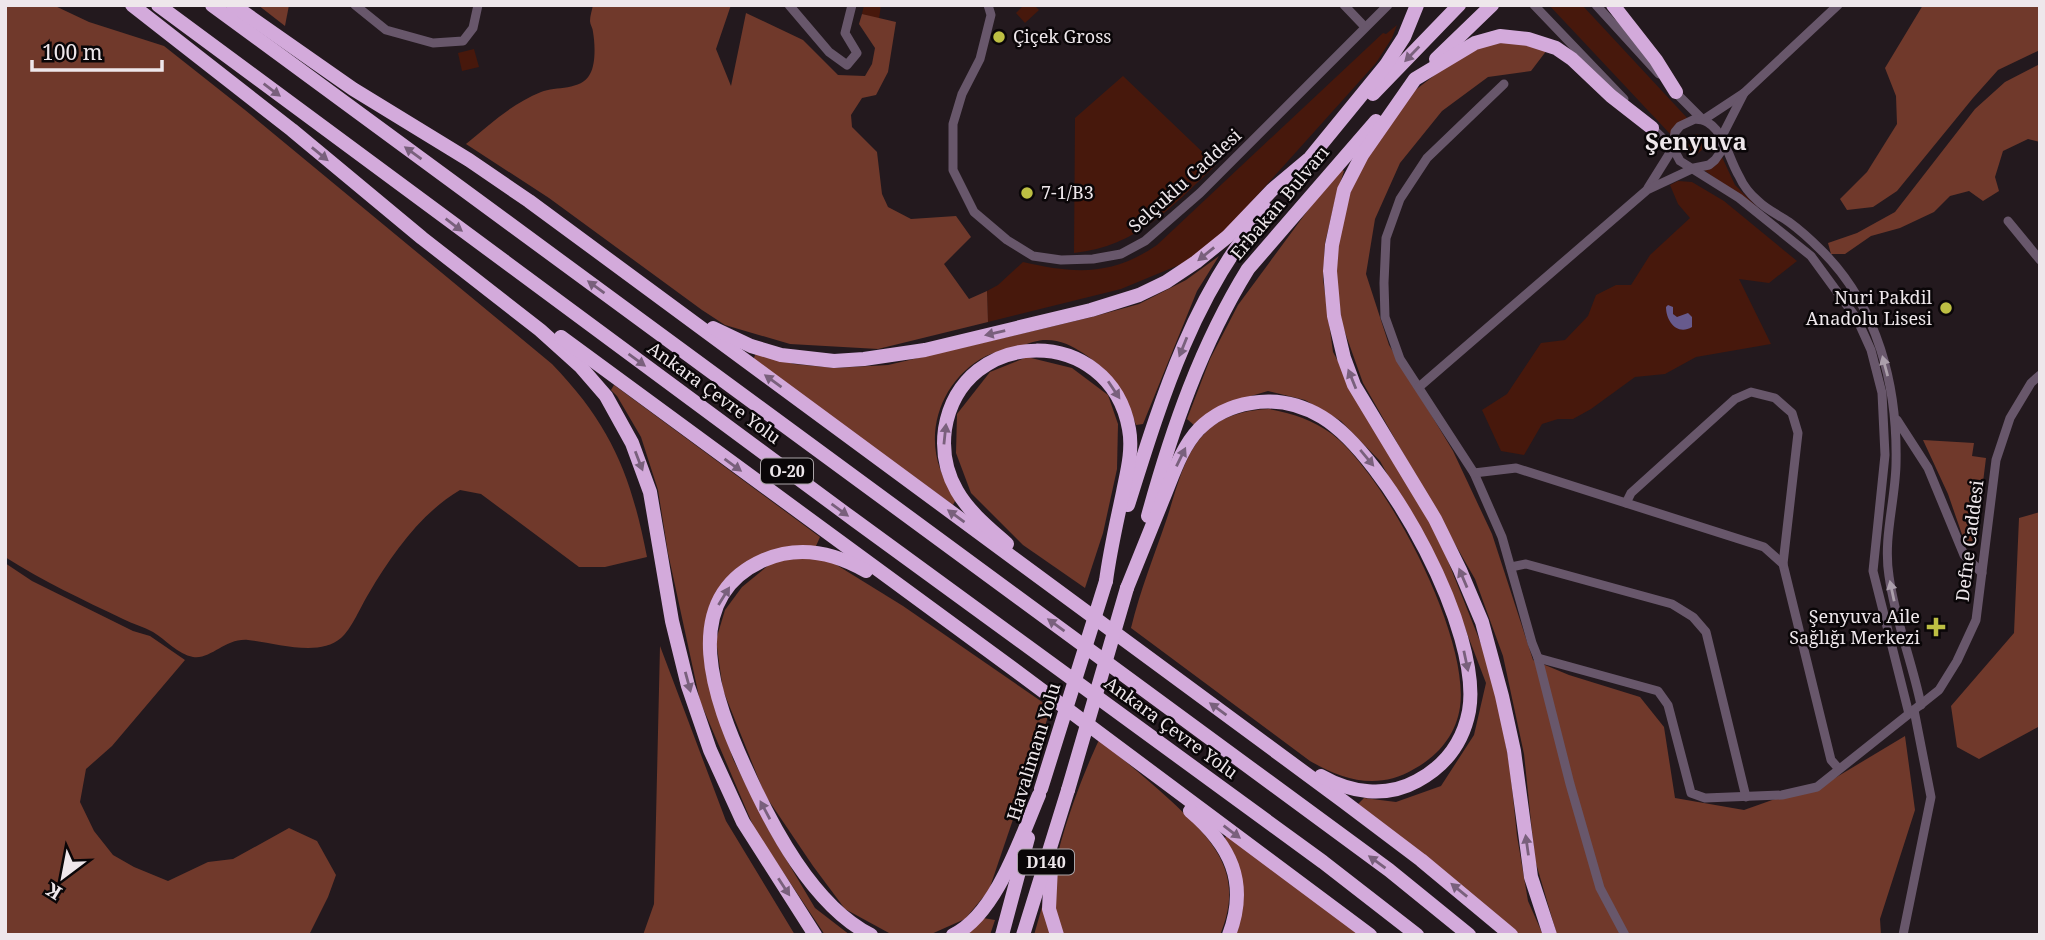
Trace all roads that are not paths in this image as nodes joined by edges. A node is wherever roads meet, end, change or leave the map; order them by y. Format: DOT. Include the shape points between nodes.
graph roads {
  1 [pos="132,5"];
  2 [pos="158,5"];
  3 [pos="212,5"];
  4 [pos="233,5"];
  5 [pos="355,5"];
  6 [pos="478,5"];
  7 [pos="789,5"];
  8 [pos="852,5"];
  9 [pos="988,5"];
  10 [pos="1344,5"];
  11 [pos="1388,5"];
  12 [pos="1417,5"];
  13 [pos="1459,5"];
  14 [pos="1492,5"];
  15 [pos="1534,5"];
  16 [pos="1596,5"];
  17 [pos="1613,5"];
  18 [pos="1838,5"];
  19 [pos="1366,27"];
  20 [pos="1415,79"];
  21 [pos="1504,84"];
  22 [pos="1676,92"];
  23 [pos="1744,93"];
  24 [pos="1703,120"];
  25 [pos="1652,128"];
  26 [pos="1721,138"];
  27 [pos="1673,148"];
  28 [pos="1310,158"];
  29 [pos="1694,168"];
  30 [pos="1647,190"];
  31 [pos="2008,221"];
  32 [pos="440,252"];
  33 [pos="2040,260"];
  34 [pos="628,276"];
  35 [pos="2040,374"];
  36 [pos="1419,387"];
  37 [pos="1895,416"];
  38 [pos="1474,473"];
  39 [pos="1626,503"];
  40 [pos="1783,564"];
  41 [pos="1511,567"];
  42 [pos="1982,573"];
  43 [pos="1106,580"];
  44 [pos="1127,588"];
  45 [pos="1147,657"];
  46 [pos="1538,658"];
  47 [pos="1013,668"];
  48 [pos="1915,710"];
  49 [pos="1239,724"];
  50 [pos="1102,734"];
  51 [pos="1839,769"];
  52 [pos="1040,792"];
  53 [pos="1745,797"];
  54 [pos="1061,813"];
  55 [pos="815,935"];
  56 [pos="871,935"];
  57 [pos="953,935"];
  58 [pos="1002,935"];
  59 [pos="1023,935"];
  60 [pos="1057,935"];
  61 [pos="1229,935"];
  62 [pos="1370,935"];
  63 [pos="1417,935"];
  64 [pos="1469,935"];
  65 [pos="1511,935"];
  66 [pos="1550,935"];
  67 [pos="1625,935"];
  68 [pos="1903,935"];
  1 -- 32 [label="highway, one-way"];
  2 -- 63 [label="highway, Ankara Çevre Yolu / O-20, one-way"];
  64 -- 3 [label="highway, Ankara Çevre Yolu / O-20, one-way" via="1378,862"];
  4 -- 34 [label="highway" via="354,89 500,181"];
  5 -- 6 [label="street" via="386,30 433,43 463,41 473,28"];
  7 -- 8 [label="street" via="846,65 857,53 845,33"];
  9 -- 19 [label="street, Selçuklu Caddesi" via="991,15 980,59 953,124 953,170 974,212 1007,240 1033,256 1061,261 1121,254 1146,241"];
  10 -- 19 [label="street"];
  11 -- 19 [label="street, Selçuklu Caddesi"];
  12 -- 28 [label="highway" via="1386,65"];
  13 -- 28 [label="highway, Erbakan Bulvarı, one-way"];
  14 -- 20 [label="highway, Erbakan Bulvarı"];
  15 -- 25 [label="street"];
  16 -- 22 [label="street"];
  17 -- 22 [label="highway"];
  18 -- 23 [label="street"];
  20 -- 25 [label="highway" via="1475,43 1500,36 1528,39 1572,59"];
  20 -- 44 [label="highway, Erbakan Bulvarı" via="1248,269 1234,291 1189,390"];
  66 -- 20 [label="highway, one-way" via="1531,877 1514,751 1482,622 1435,519 1354,385 1334,316 1332,245 1344,190 1362,155"];
  21 -- 36 [label="street" via="1427,158 1401,199 1386,238 1385,317 1400,359"];
  22 -- 24 [label="street"];
  23 -- 24 [label="street"];
  23 -- 26 [label="street"];
  24 -- 26 [label="street" via="1714,126"];
  24 -- 27 [label="street" via="1680,126"];
  25 -- 27 [label="street"];
  26 -- 29 [label="street" via="1715,160"];
  37 -- 26 [label="street, one-way" via="1880,346 1863,305 1823,251 1759,202 1740,178"];
  27 -- 29 [label="street" via="1680,161"];
  27 -- 30 [label="street"];
  28 -- 34 [label="highway, one-way" via="1227,237 1158,286 1098,308 906,353 834,360 781,355 723,334"];
  28 -- 43 [label="highway, Erbakan Bulvarı, one-way" via="1242,237 1192,325 1157,416"];
  29 -- 30 [label="street"];
  29 -- 48 [label="street" via="1740,198 1811,257 1857,319 1871,350 1882,393 1885,455 1873,571"];
  30 -- 36 [label="street"];
  31 -- 33 [label="street"];
  32 -- 47 [label="highway, one-way"];
  32 -- 55 [label="highway, one-way" via="561,348 599,388 624,426 650,492 678,649 710,750 743,822"];
  45 -- 34 [label="highway, one-way"];
  35 -- 42 [label="street, Defne Caddesi" via="2010,418 1996,460"];
  36 -- 38 [label="street"];
  37 -- 42 [label="street" via="1928,468 1964,555"];
  48 -- 37 [label="street, one-way" via="1889,575"];
  38 -- 39 [label="street" via="1516,468"];
  38 -- 41 [label="street"];
  39 -- 40 [label="street" via="1764,547"];
  39 -- 40 [label="street" via="1631,493 1735,400 1751,392 1775,398 1792,413 1798,433"];
  40 -- 51 [label="street" via="1831,760"];
  41 -- 46 [label="street"];
  41 -- 53 [label="street" via="1527,564 1580,578 1672,604 1693,617 1706,632"];
  42 -- 48 [label="street, Defne Caddesi" via="1976,620 1957,661 1939,690"];
  45 -- 43 [label="highway, one-way" via="978,518 949,475 944,436 954,401 975,373 1005,356 1036,349 1080,359 1104,376 1123,405 1130,452"];
  43 -- 52 [label="highway, Havalimanı Yolu, bridge"];
  44 -- 49 [label="highway, one-way" via="1179,460 1198,430 1215,416 1257,402 1301,406 1332,423 1362,451 1409,520 1456,624 1470,681 1462,735 1445,761 1415,783 1367,792 1326,779"];
  44 -- 54 [label="highway, D140, bridge"];
  49 -- 45 [label="highway, one-way"];
  46 -- 53 [label="street, Defne Caddesi" via="1658,691 1668,705 1692,793 1705,799"];
  46 -- 67 [label="street" via="1600,888"];
  47 -- 50 [label="highway"];
  56 -- 47 [label="highway, one-way" via="843,916 811,881 775,827 732,739 711,665 712,625 719,603 732,584 759,562 787,553 818,552 863,569"];
  48 -- 51 [label="street, Defne Caddesi"];
  48 -- 68 [label="street" via="1931,797"];
  65 -- 49 [label="highway, one-way" via="1421,860"];
  50 -- 61 [label="highway" via="1222,842 1237,884"];
  50 -- 62 [label="highway, one-way"];
  51 -- 53 [label="street, Defne Caddesi" via="1816,787"];
  52 -- 57 [label="highway" via="989,901 972,922"];
  52 -- 58 [label="highway, Havalimanı Yolu / D140"];
  54 -- 59 [label="highway, D140"];
  54 -- 60 [label="highway" via="1049,892"];
}
